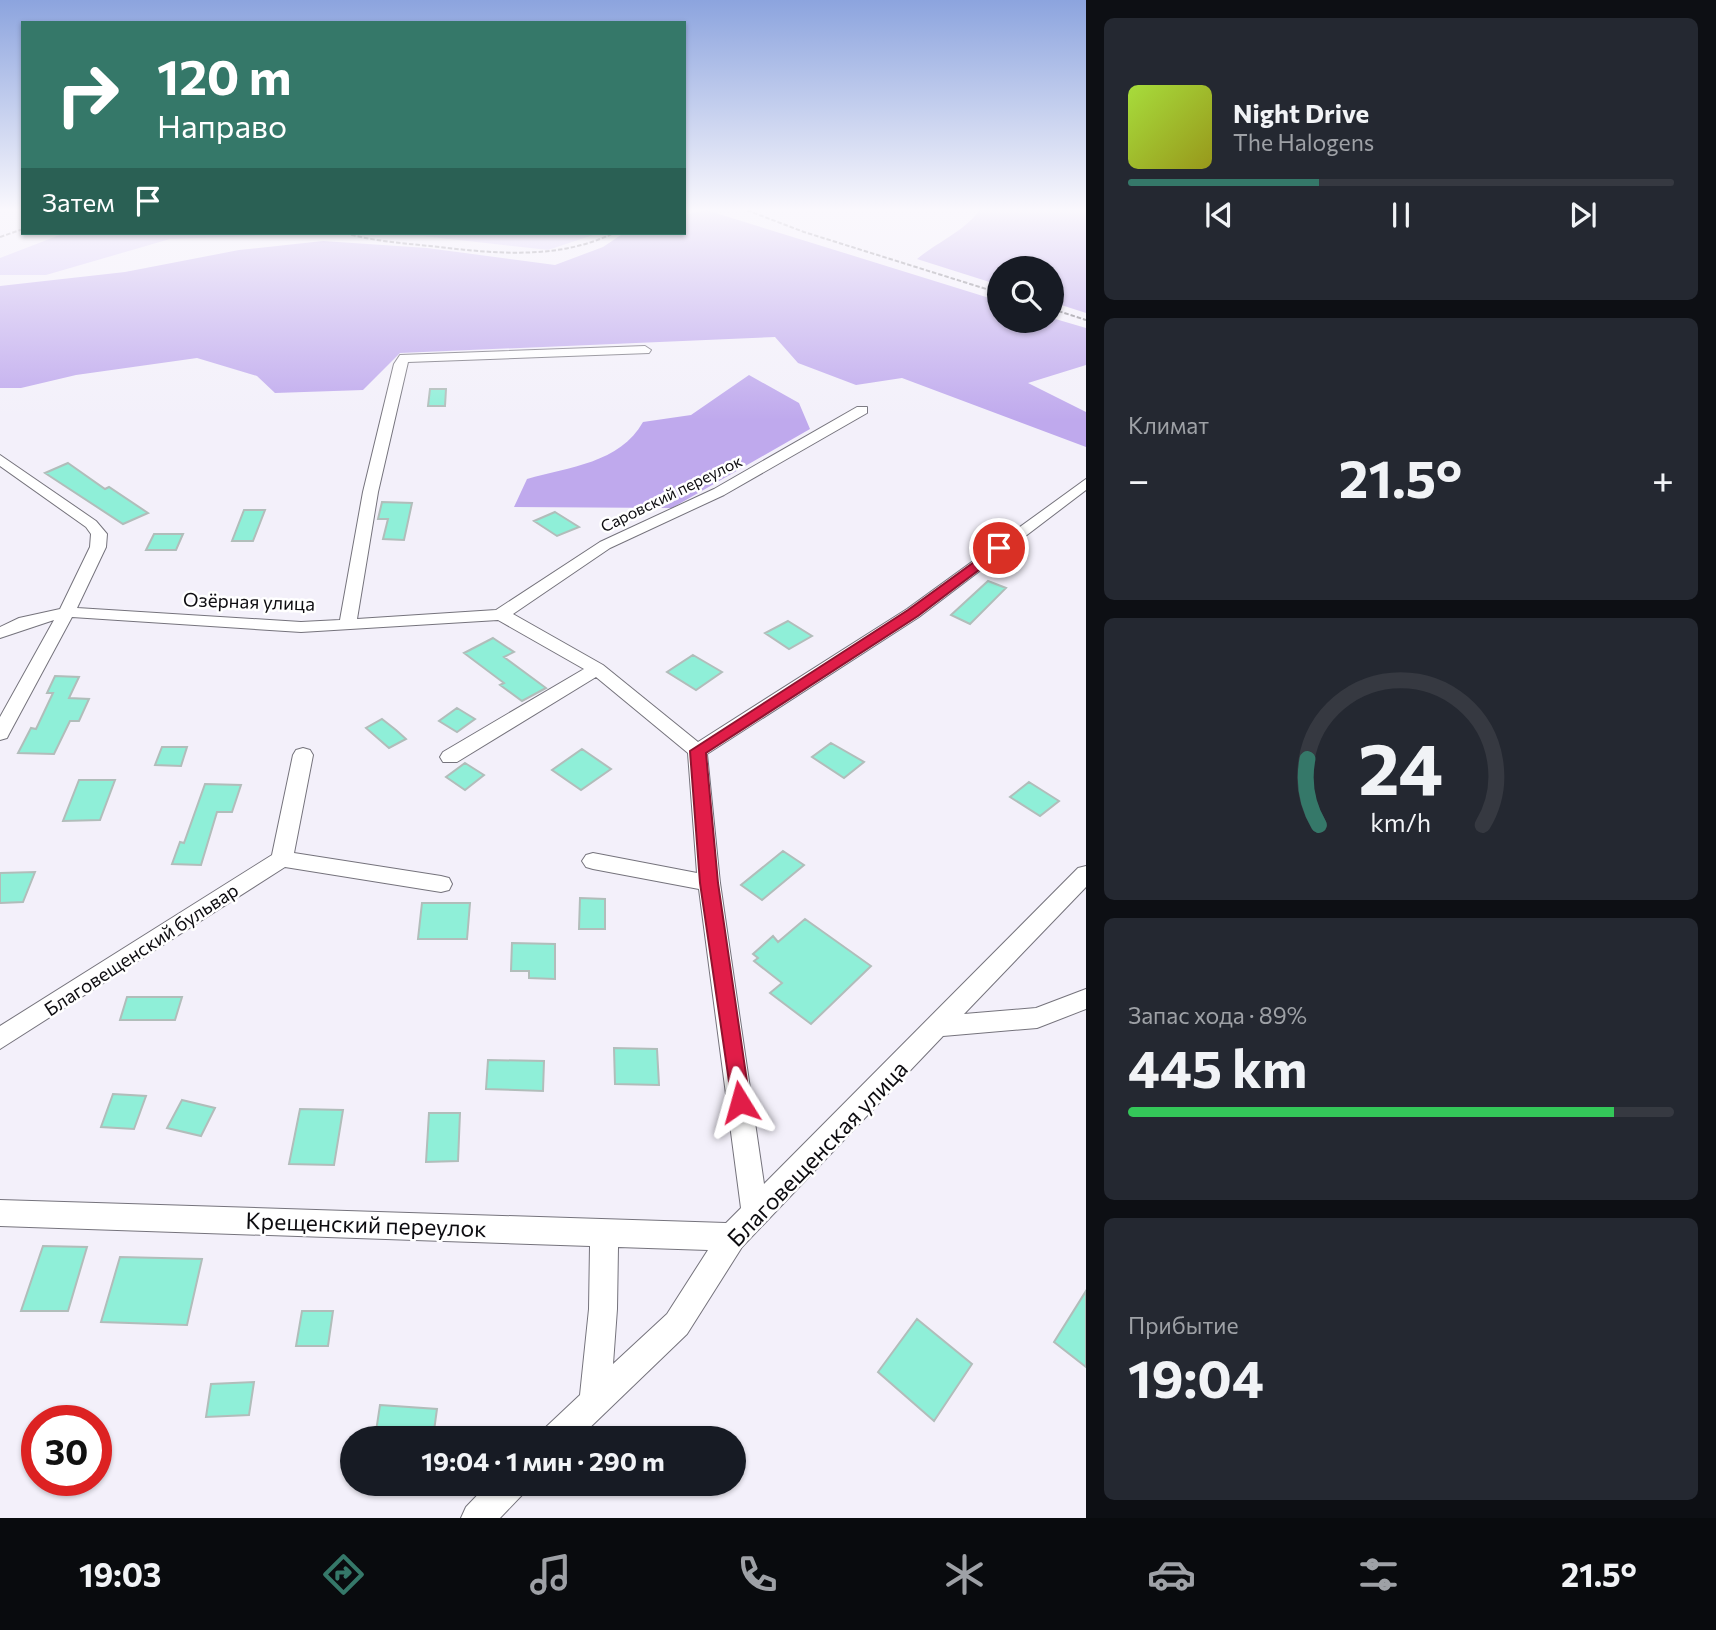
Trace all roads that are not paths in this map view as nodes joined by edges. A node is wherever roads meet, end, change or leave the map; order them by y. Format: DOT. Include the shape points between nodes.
graph roads {
  1 [pos="645,350"];
  2 [pos="862,410"];
  3 [pos="0,459"];
  4 [pos="1086,483"];
  5 [pos="67,612"];
  6 [pos="500,615"];
  7 [pos="348,622"];
  8 [pos="0,633"];
  9 [pos="597,669"];
  10 [pos="0,734"];
  11 [pos="698,751"];
  12 [pos="303,755"];
  13 [pos="450,757"];
  14 [pos="282,859"];
  15 [pos="593,861"];
  16 [pos="1086,874"];
  17 [pos="709,883"];
  18 [pos="441,884"];
  19 [pos="1086,999"];
  20 [pos="939,1026"];
  21 [pos="0,1039"];
  22 [pos="755,1212"];
  23 [pos="0,1213"];
  24 [pos="604,1232"];
  25 [pos="732,1237"];
  26 [pos="595,1400"];
  27 [pos="568,1426"];
  28 [pos="499,1496"];
  29 [pos="477,1518"];
  1 -- 7 [label="street" via="404,358 386,421"];
  2 -- 6 [label="street, Саровский переулок" via="719,492 605,545"];
  3 -- 5 [label="street" via="99,534 98,547"];
  4 -- 11 [label="street" via="913,613"];
  5 -- 7 [label="street, Озёрная улица" via="301,627"];
  5 -- 8 [label="street, Озёрная улица"];
  5 -- 10 [label="street"];
  6 -- 7 [label="street, Озёрная улица"];
  6 -- 9 [label="street"];
  9 -- 11 [label="street"];
  9 -- 13 [label="street"];
  11 -- 17 [label="street"];
  12 -- 14 [label="street"];
  14 -- 18 [label="street"];
  14 -- 21 [label="street, Благовещенский бульвар"];
  15 -- 17 [label="street"];
  16 -- 20 [label="street, Благовещенская улица"];
  17 -- 22 [label="street"];
  19 -- 20 [label="street" via="1037,1018"];
  20 -- 22 [label="street, Благовещенская улица"];
  22 -- 25 [label="street, Благовещенская улица"];
  23 -- 24 [label="street, Крещенский переулок"];
  24 -- 25 [label="street, Крещенский переулок"];
  24 -- 26 [label="street"];
  25 -- 26 [label="street, Благовещенская улица" via="677,1324"];
  26 -- 27 [label="street, Благовещенская улица"];
  28 -- 29 [label="street"];
}
